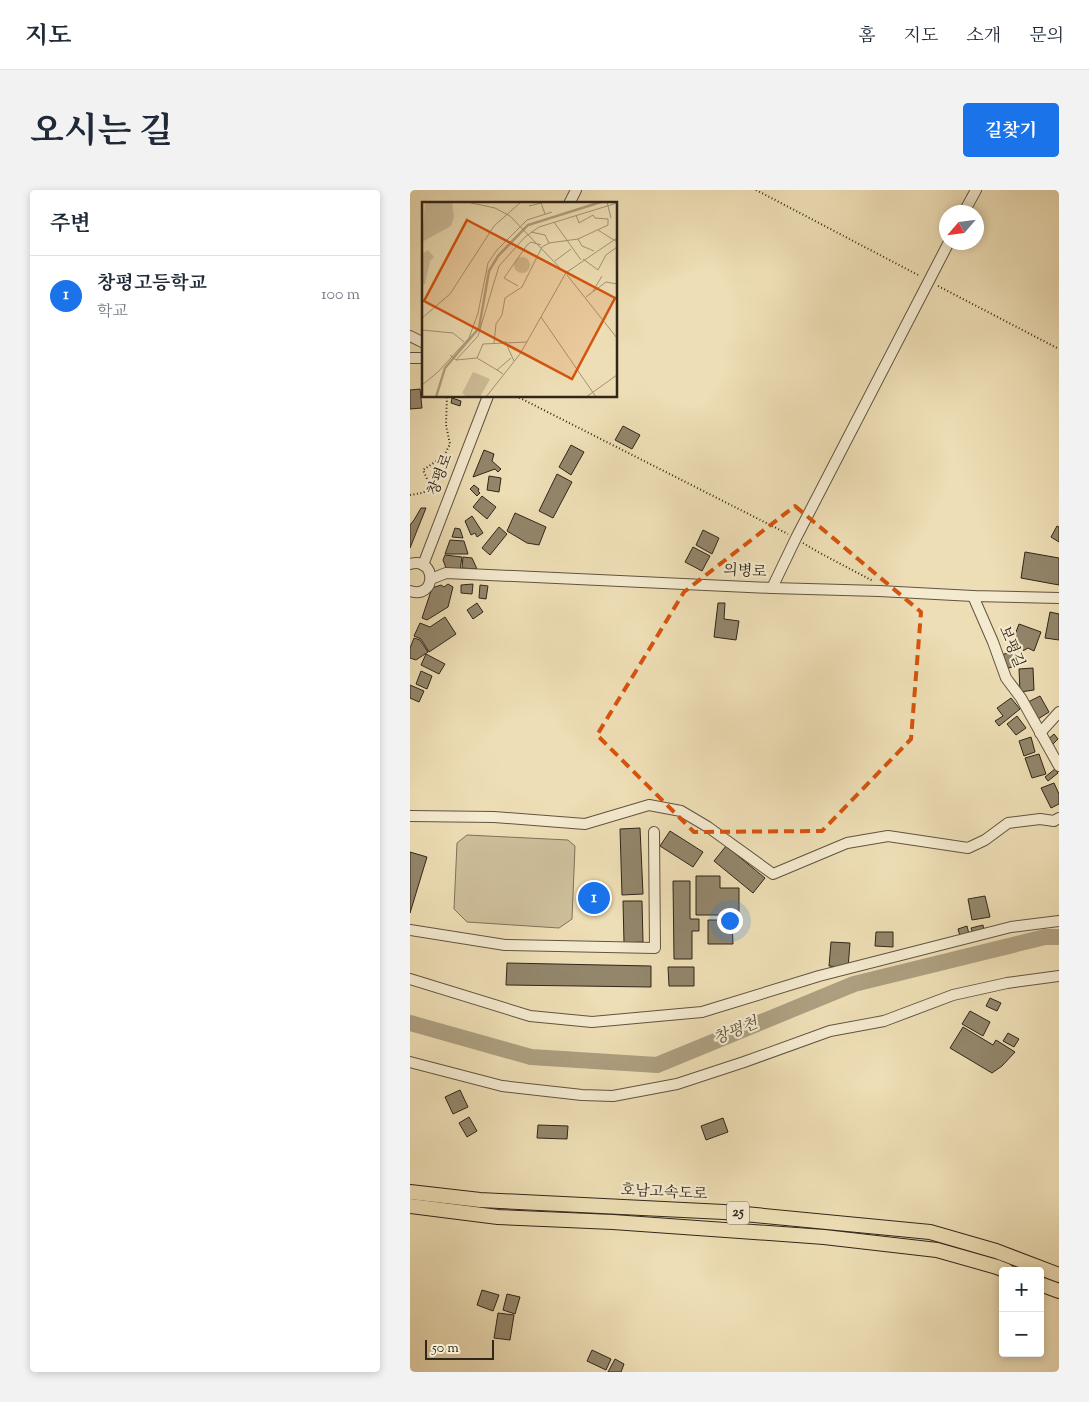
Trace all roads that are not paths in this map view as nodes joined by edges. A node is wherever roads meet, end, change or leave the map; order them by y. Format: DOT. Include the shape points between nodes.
graph roads {
  1 [pos="576,190"];
  2 [pos="976,190"];
  3 [pos="570,202"];
  4 [pos="968,205"];
  5 [pos="945,250"];
  6 [pos="410,336"];
  7 [pos="422,342"];
  8 [pos="487,398"];
  9 [pos="410,564"];
  10 [pos="423,565"];
  11 [pos="431,579"];
  12 [pos="772,588"];
  13 [pos="412,592"];
  14 [pos="973,596"];
  15 [pos="1059,598"];
  16 [pos="410,604"];
  17 [pos="1059,712"];
  18 [pos="1040,733"];
  19 [pos="1059,766"];
  20 [pos="410,816"];
  21 [pos="1059,818"];
  22 [pos="654,832"];
  23 [pos="1059,921"];
  24 [pos="410,930"];
  25 [pos="1059,976"];
  26 [pos="410,979"];
  27 [pos="410,1062"];
  28 [pos="410,1192"];
  29 [pos="410,1206"];
  30 [pos="999,1268"];
  31 [pos="1059,1275"];
  32 [pos="1044,1286"];
  33 [pos="1059,1292"];
  1 -- 3 [label="street"];
  2 -- 4 [label="street"];
  5 -- 12 [label="street"];
  6 -- 7 [label="street"];
  8 -- 10 [label="street, 창평로"];
  9 -- 10 [label="street"];
  10 -- 11 [label="street" via="429,570"];
  11 -- 12 [label="street, 의병로" via="446,573"];
  11 -- 13 [label="street" via="423,591"];
  12 -- 14 [label="street, 의병로"];
  13 -- 16 [label="street"];
  14 -- 15 [label="street, 의병로"];
  14 -- 18 [label="street, 보평길" via="1006,678"];
  17 -- 18 [label="street"];
  18 -- 19 [label="street, 보평길"];
  20 -- 21 [label="street" via="494,817 584,824 649,805 682,811 773,874 847,843 888,836 968,848 1008,823"];
  22 -- 24 [label="street" via="655,948 505,945"];
  23 -- 26 [label="street" via="1011,927 819,976 702,1012 592,1022 530,1016"];
  25 -- 27 [label="street" via="954,995 884,1021 830,1031 677,1084 613,1096 582,1096 502,1086"];
  28 -- 31 [label="highway, 호남고속도로 / 25" via="480,1200 724,1212 930,1232 996,1251"];
  29 -- 30 [label="highway, 호남고속도로 / 25" via="498,1217 824,1237 937,1250"];
  32 -- 33 [label="highway"];
}
